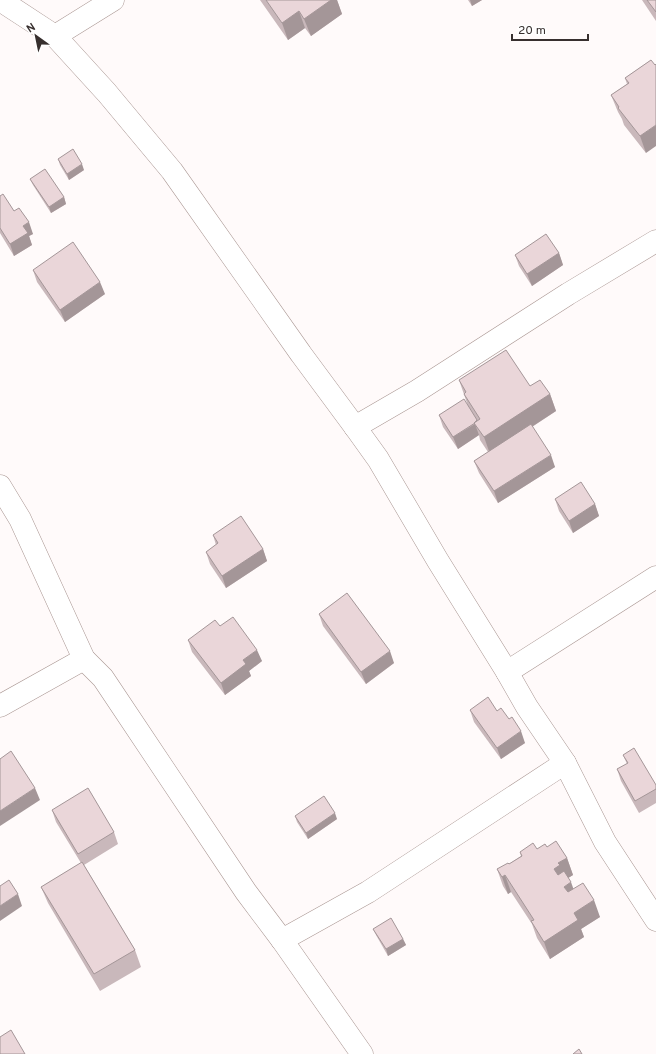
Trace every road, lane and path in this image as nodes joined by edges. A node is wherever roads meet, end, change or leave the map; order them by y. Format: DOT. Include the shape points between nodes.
graph roads {
  1 [pos="0,0"];
  2 [pos="113,0"];
  3 [pos="56,36"];
  4 [pos="656,241"];
  5 [pos="356,427"];
  6 [pos="0,486"];
  7 [pos="656,577"];
  8 [pos="84,659"];
  9 [pos="507,672"];
  10 [pos="0,706"];
  11 [pos="565,763"];
  12 [pos="652,907"];
  13 [pos="282,940"];
  14 [pos="362,1054"];
  1 -- 3 [label="street"];
  2 -- 3 [label="street"];
  3 -- 5 [label="street" via="172,171 300,354"];
  4 -- 5 [label="street"];
  5 -- 9 [label="street"];
  6 -- 8 [label="street" via="20,519"];
  7 -- 9 [label="street"];
  8 -- 10 [label="street"];
  8 -- 13 [label="street" via="103,678 246,892"];
  9 -- 11 [label="street"];
  11 -- 12 [label="street" via="605,842"];
  11 -- 13 [label="street" via="368,892"];
  13 -- 14 [label="street"];
}
